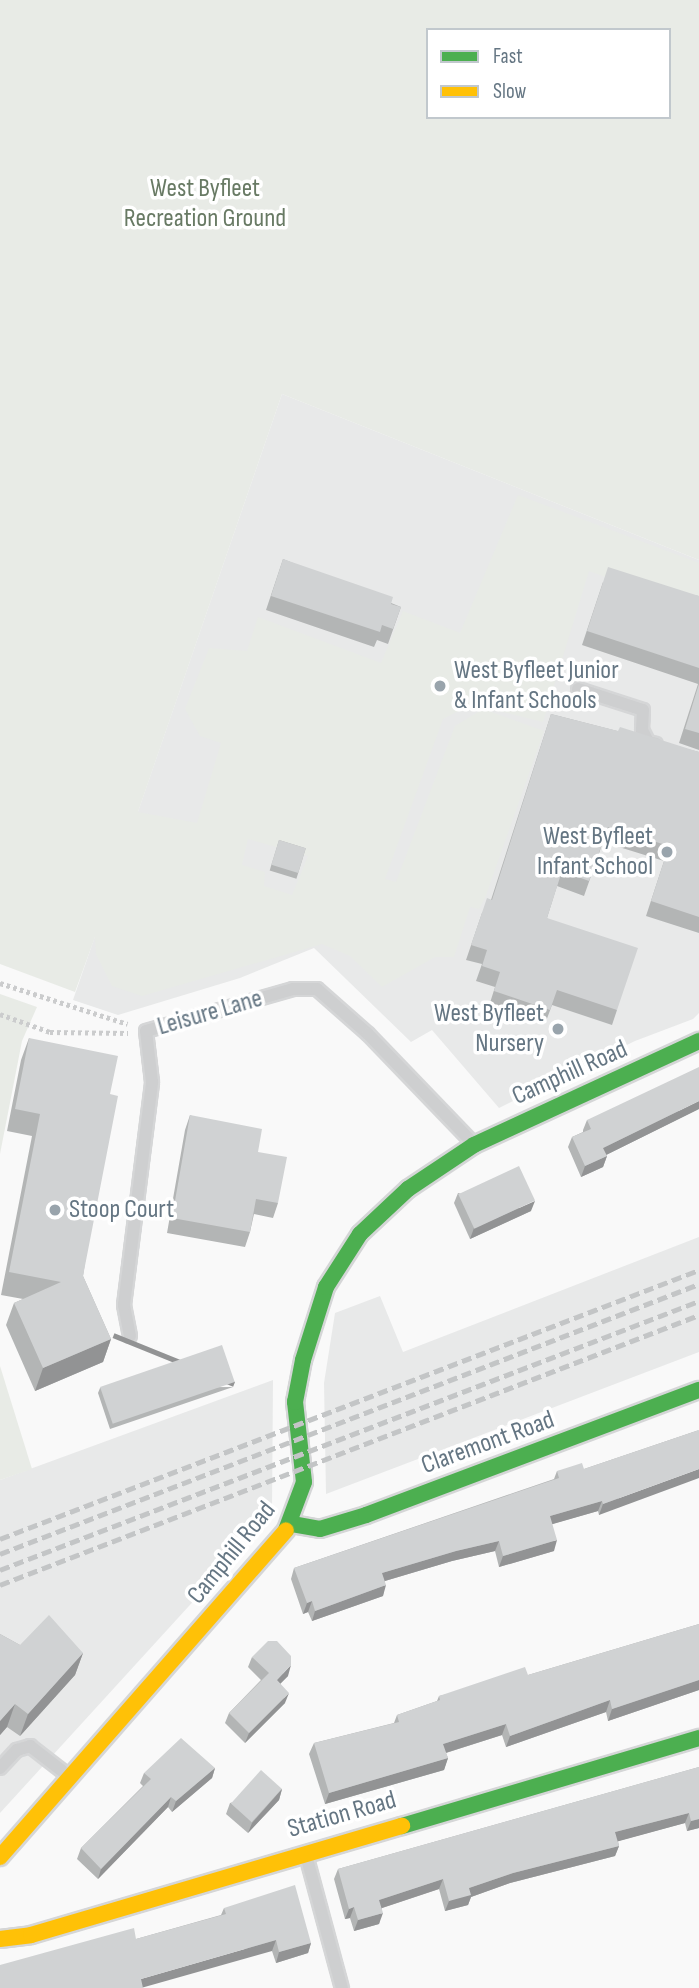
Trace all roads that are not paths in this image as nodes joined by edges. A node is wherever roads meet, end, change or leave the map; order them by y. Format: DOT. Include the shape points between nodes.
graph roads {
  1 [pos="578,689"];
  2 [pos="674,750"];
  3 [pos="699,1041"];
  4 [pos="474,1144"];
  5 [pos="130,1336"];
  6 [pos="699,1390"];
  7 [pos="292,1524"];
  8 [pos="699,1738"];
  9 [pos="0,1768"];
  10 [pos="70,1777"];
  11 [pos="305,1852"];
  12 [pos="0,1857"];
  13 [pos="0,1939"];
  14 [pos="342,1988"];
  1 -- 2 [label="lane" via="643,710 642,730 648,742"];
  3 -- 4 [label="street, Camphill Road"];
  4 -- 5 [label="lane, Leisure Lane" via="368,1034 317,989 293,989 146,1031 152,1082 124,1305"];
  4 -- 7 [label="street, Camphill Road" via="379,1213 326,1287 314,1317 295,1402 304,1482"];
  6 -- 7 [label="street, Claremont Road" via="366,1515 320,1529"];
  7 -- 10 [label="street, Camphill Road"];
  8 -- 11 [label="street, Station Road"];
  9 -- 10 [label="lane" via="17,1750 30,1746"];
  10 -- 12 [label="street, Camphill Road"];
  11 -- 13 [label="street, Station Road" via="31,1936"];
  11 -- 14 [label="lane"];
}
